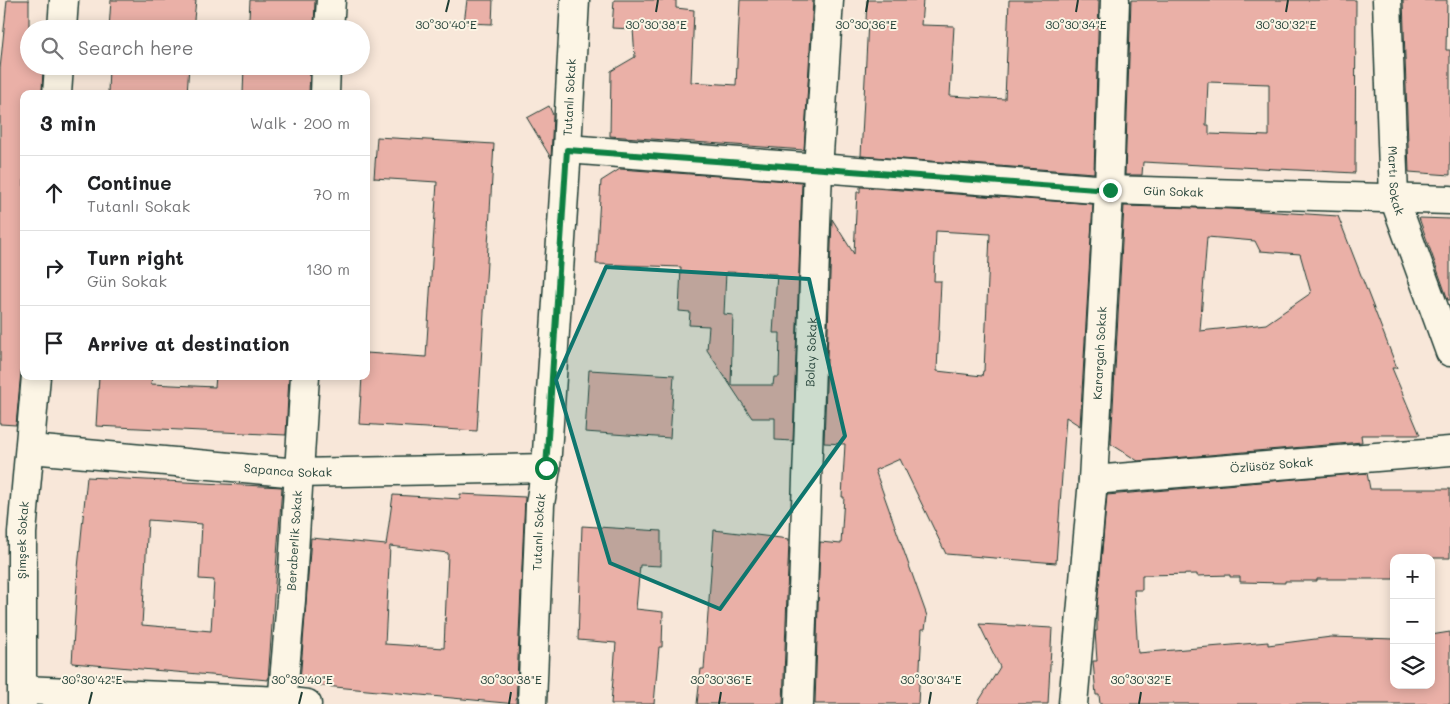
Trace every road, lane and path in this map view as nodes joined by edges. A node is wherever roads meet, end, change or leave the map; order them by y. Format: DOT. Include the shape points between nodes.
graph roads {
  1 [pos="64,0"];
  2 [pos="331,0"];
  3 [pos="575,0"];
  4 [pos="829,0"];
  5 [pos="1114,0"];
  6 [pos="1387,0"];
  7 [pos="63,20"];
  8 [pos="330,20"];
  9 [pos="58,75"];
  10 [pos="325,75"];
  11 [pos="57,90"];
  12 [pos="324,90"];
  13 [pos="567,150"];
  14 [pos="818,170"];
  15 [pos="1110,190"];
  16 [pos="1394,198"];
  17 [pos="1450,200"];
  18 [pos="1450,352"];
  19 [pos="36,380"];
  20 [pos="305,380"];
  21 [pos="30,449"];
  22 [pos="1450,451"];
  23 [pos="546,468"];
  24 [pos="298,473"];
  25 [pos="1093,480"];
  26 [pos="11,530"];
  27 [pos="23,697"];
  28 [pos="291,703"];
  29 [pos="532,704"];
  30 [pos="800,704"];
  31 [pos="1073,704"];
  1 -- 7 [label="street"];
  2 -- 8 [label="street"];
  3 -- 13 [label="street, Tutanlı Sokak"];
  4 -- 14 [label="street, Bolay Sokak"];
  5 -- 15 [label="street, Karargah Sokak"];
  6 -- 16 [label="street, Martı Sokak"];
  9 -- 11 [label="street"];
  10 -- 12 [label="street"];
  13 -- 14 [label="street, Gün Sokak"];
  13 -- 23 [label="street, Tutanlı Sokak"];
  14 -- 15 [label="street, Gün Sokak"];
  14 -- 30 [label="street, Bolay Sokak"];
  15 -- 16 [label="street, Gün Sokak"];
  15 -- 25 [label="street, Karargah Sokak"];
  16 -- 17 [label="street, Gün Sokak"];
  16 -- 18 [label="street, Martı Sokak"];
  19 -- 21 [label="street, Şimşek Sokak"];
  20 -- 24 [label="street, Beraberlik Sokak"];
  21 -- 24 [label="street, Sapanca Sokak"];
  21 -- 26 [label="street, Şimşek Sokak"];
  22 -- 25 [label="street, Özlüsöz Sokak"];
  23 -- 24 [label="street, Sapanca Sokak"];
  23 -- 29 [label="street, Tutanlı Sokak" via="540,504"];
  24 -- 28 [label="street, Beraberlik Sokak" via="291,600"];
  25 -- 31 [label="street, Karargah Sokak"];
  26 -- 27 [label="street, Şimşek Sokak"];
  27 -- 28 [label="street"];
}
